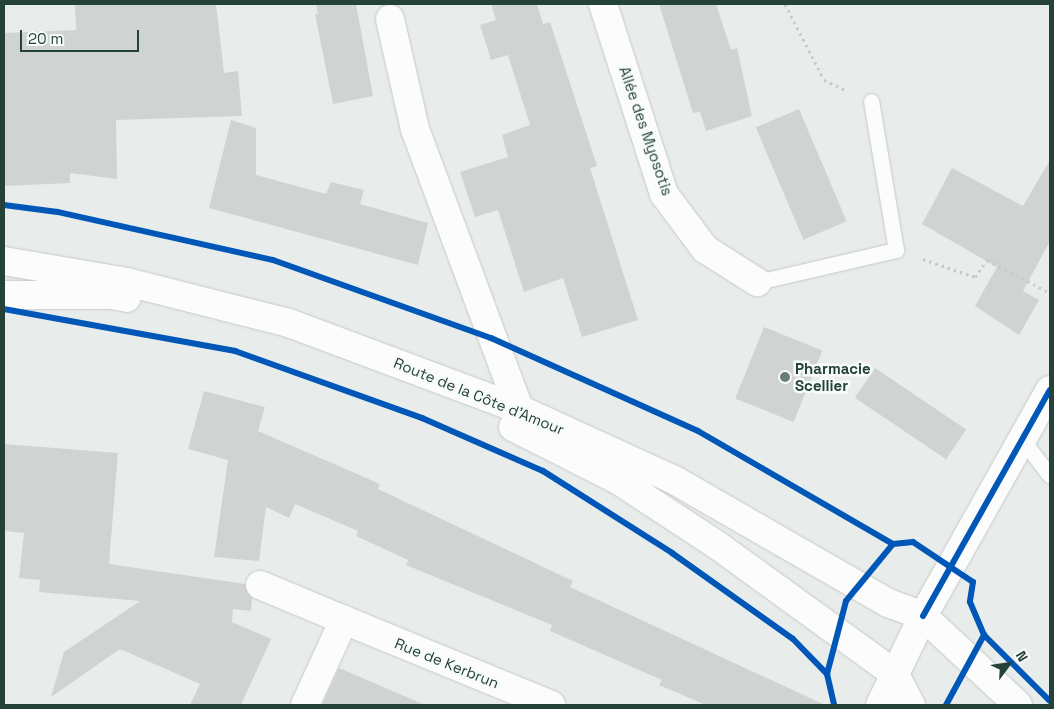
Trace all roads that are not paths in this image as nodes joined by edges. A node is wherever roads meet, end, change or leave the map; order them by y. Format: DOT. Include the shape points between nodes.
graph roads {
  1 [pos="602,4"];
  2 [pos="390,19"];
  3 [pos="871,101"];
  4 [pos="4,261"];
  5 [pos="757,282"];
  6 [pos="4,294"];
  7 [pos="1050,390"];
  8 [pos="519,409"];
  9 [pos="1022,439"];
  10 [pos="1050,476"];
  11 [pos="260,585"];
  12 [pos="922,616"];
  13 [pos="344,620"];
  14 [pos="894,673"];
  15 [pos="305,705"];
  16 [pos="551,705"];
  17 [pos="880,705"];
  18 [pos="911,705"];
  19 [pos="1018,705"];
  1 -- 5 [label="main road, Allée des Myosotis" via="664,194 705,249"];
  2 -- 8 [label="main road" via="415,129"];
  3 -- 5 [label="lane" via="896,250"];
  4 -- 8 [label="main road, Route de la Côte d'Amour" via="127,282 289,323"];
  6 -- 14 [label="main road, Route de la Côte d'Amour" via="113,295 290,341 402,380 526,432 601,472 717,546"];
  7 -- 9 [label="main road"];
  8 -- 12 [label="main road, Route de la Côte d'Amour" via="676,481 888,603"];
  9 -- 10 [label="lane"];
  9 -- 12 [label="main road"];
  11 -- 13 [label="main road, Rue de Kerbrun"];
  12 -- 14 [label="main road"];
  12 -- 19 [label="main road"];
  13 -- 15 [label="main road"];
  13 -- 16 [label="main road, Rue de Kerbrun"];
  14 -- 17 [label="main road"];
  14 -- 18 [label="main road"];
}
